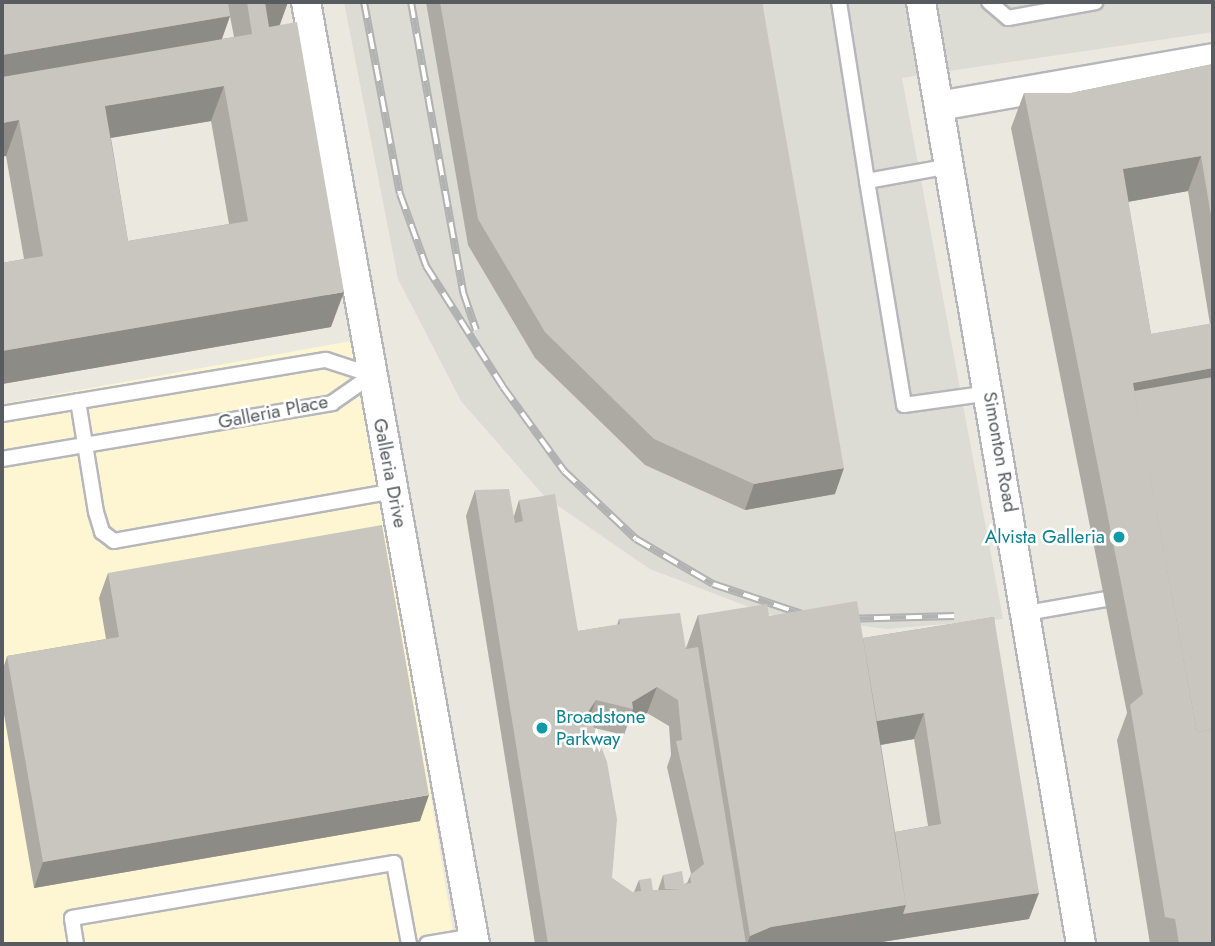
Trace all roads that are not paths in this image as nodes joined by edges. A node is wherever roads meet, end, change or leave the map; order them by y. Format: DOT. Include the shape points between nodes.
graph roads {
  1 [pos="306,2"];
  2 [pos="839,2"];
  3 [pos="921,2"];
  4 [pos="989,2"];
  5 [pos="1096,2"];
  6 [pos="1213,58"];
  7 [pos="939,106"];
  8 [pos="950,166"];
  9 [pos="867,181"];
  10 [pos="372,375"];
  11 [pos="989,393"];
  12 [pos="78,401"];
  13 [pos="2,414"];
  14 [pos="85,444"];
  15 [pos="2,458"];
  16 [pos="394,491"];
  17 [pos="1106,599"];
  18 [pos="1027,612"];
  19 [pos="475,940"];
  20 [pos="76,944"];
  21 [pos="409,944"];
  22 [pos="427,944"];
  23 [pos="1081,944"];
  1 -- 10 [label="street, Galleria Drive"];
  2 -- 9 [label="lane"];
  3 -- 7 [label="street, Simonton Road"];
  4 -- 5 [label="lane" via="1008,18"];
  6 -- 7 [label="street"];
  7 -- 8 [label="street, Simonton Road"];
  8 -- 9 [label="lane"];
  8 -- 11 [label="street, Simonton Road"];
  9 -- 11 [label="lane" via="904,405"];
  10 -- 12 [label="lane" via="326,360"];
  10 -- 14 [label="lane, Galleria Place" via="332,403"];
  10 -- 16 [label="street, Galleria Drive"];
  11 -- 18 [label="street, Simonton Road"];
  12 -- 13 [label="lane"];
  12 -- 14 [label="lane"];
  14 -- 15 [label="lane, Galleria Place"];
  14 -- 16 [label="lane" via="102,532 114,541"];
  16 -- 19 [label="street, Galleria Drive"];
  17 -- 18 [label="lane"];
  18 -- 23 [label="street, Simonton Road"];
  19 -- 22 [label="lane"];
  20 -- 21 [label="lane" via="72,918 394,863"];
}
